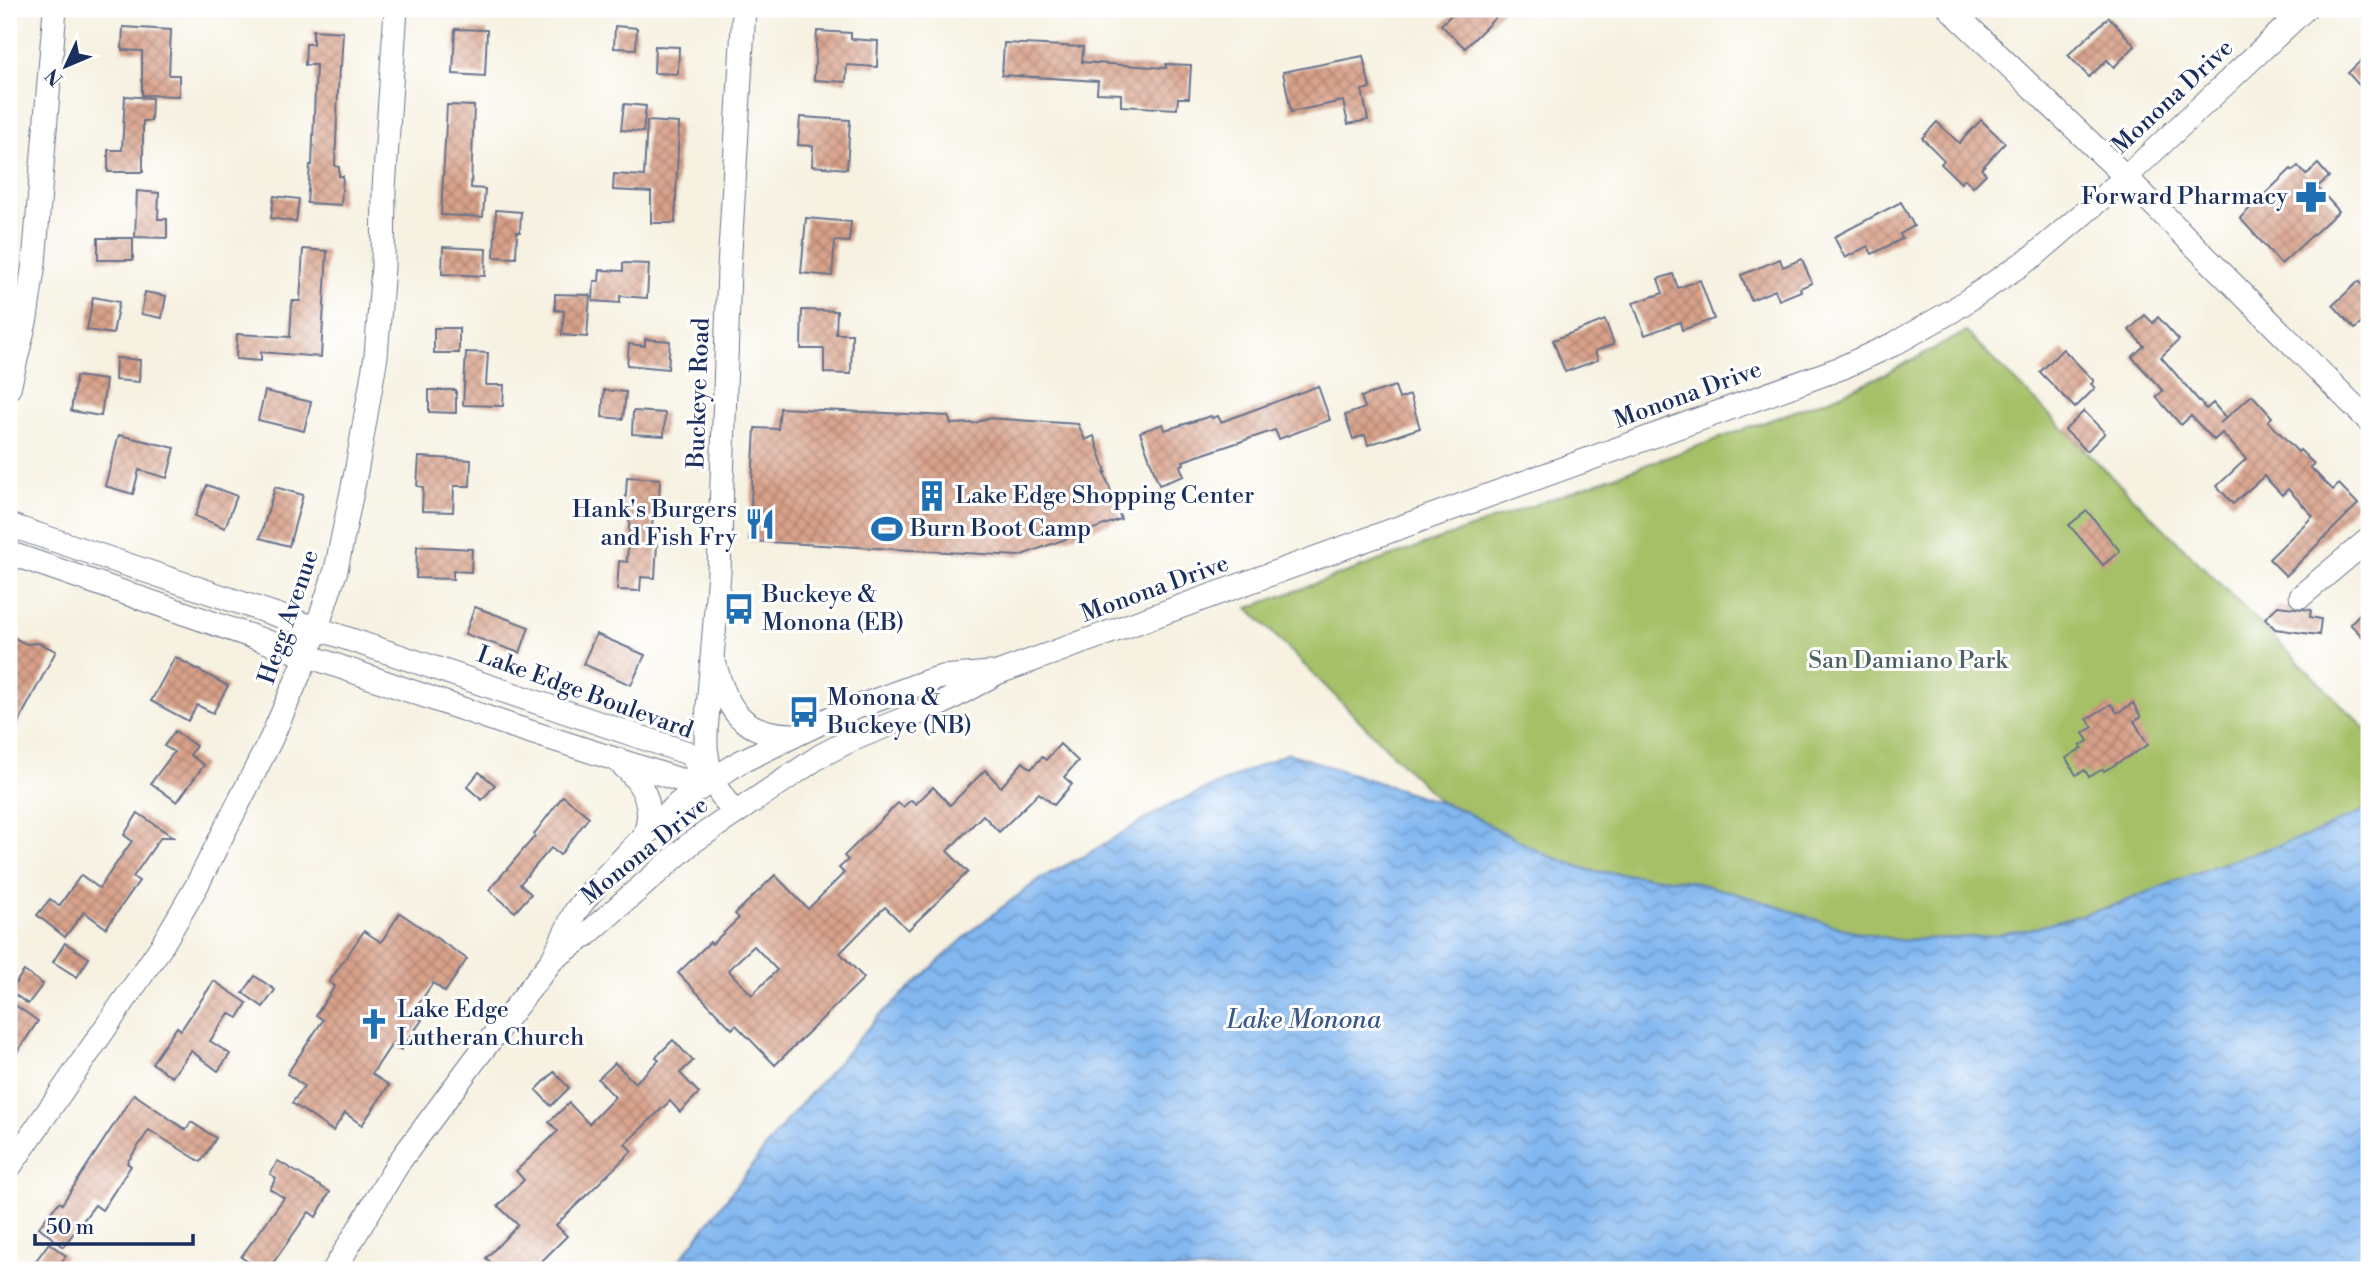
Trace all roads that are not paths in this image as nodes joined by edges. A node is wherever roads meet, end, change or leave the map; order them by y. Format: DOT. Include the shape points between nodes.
graph roads {
  1 [pos="54,9"];
  2 [pos="396,9"];
  3 [pos="744,9"];
  4 [pos="1950,9"];
  5 [pos="2305,9"];
  6 [pos="2126,177"];
  7 [pos="9,388"];
  8 [pos="2369,421"];
  9 [pos="9,525"];
  10 [pos="2369,539"];
  11 [pos="9,553"];
  12 [pos="2301,596"];
  13 [pos="317,627"];
  14 [pos="711,652"];
  15 [pos="308,654"];
  16 [pos="997,673"];
  17 [pos="793,736"];
  18 [pos="617,760"];
  19 [pos="711,780"];
  20 [pos="734,813"];
  21 [pos="644,836"];
  22 [pos="553,959"];
  23 [pos="9,1168"];
  24 [pos="334,1270"];
  1 -- 7 [label="street" via="34,263"];
  2 -- 13 [label="street, Hegg Avenue" via="376,356 336,570"];
  3 -- 14 [label="street, Buckeye Road" via="719,572"];
  4 -- 6 [label="street"];
  5 -- 6 [label="street, Monona Drive"];
  6 -- 8 [label="street"];
  6 -- 16 [label="street, Monona Drive" via="2000,280 1894,344 1841,368"];
  9 -- 13 [label="street, Lake Edge Boulevard"];
  10 -- 12 [label="street"];
  11 -- 15 [label="street, Lake Edge Boulevard"];
  13 -- 15 [label="street, Hegg Avenue"];
  13 -- 19 [label="street, Lake Edge Boulevard" via="688,753"];
  14 -- 17 [label="street" via="731,709 768,734"];
  14 -- 19 [label="street, Buckeye Road" via="706,748"];
  15 -- 18 [label="street, Lake Edge Boulevard"];
  15 -- 23 [label="street, Hegg Avenue" via="271,739 189,899"];
  16 -- 17 [label="street, Monona Drive" via="928,681"];
  16 -- 20 [label="street, Monona Drive" via="941,704 820,756"];
  17 -- 19 [label="street, Monona Drive"];
  18 -- 19 [label="street, Lake Edge Boulevard" via="680,780"];
  18 -- 21 [label="street" via="635,778 648,803"];
  19 -- 20 [label="street, Buckeye Road"];
  19 -- 21 [label="street, Monona Drive"];
  20 -- 22 [label="street, Monona Drive" via="677,853"];
  21 -- 22 [label="street, Monona Drive" via="575,912"];
  22 -- 24 [label="street, Monona Drive" via="400,1162"];
}
